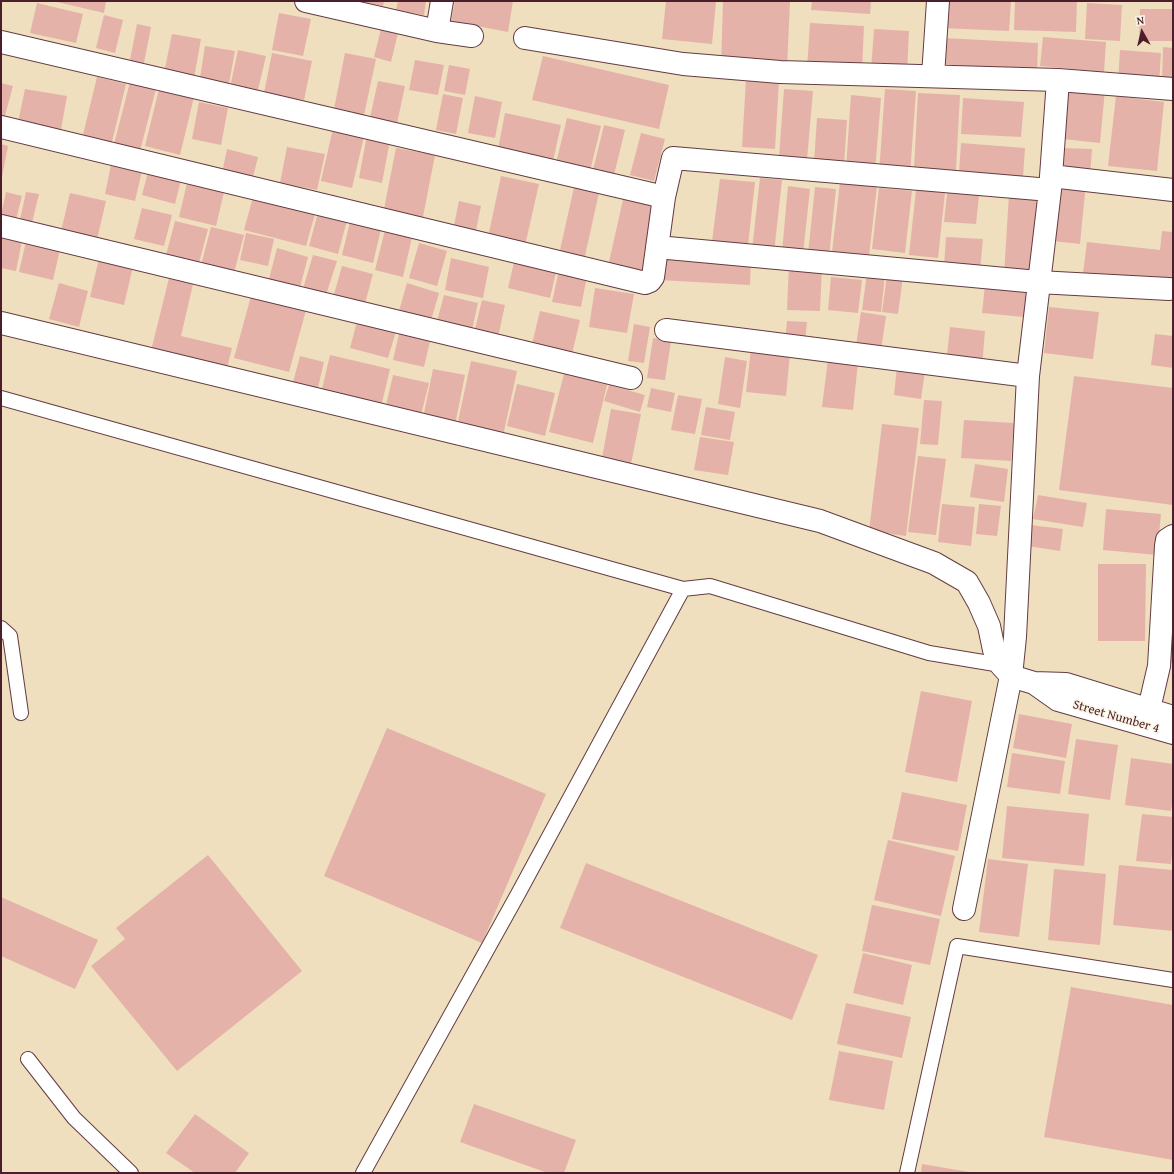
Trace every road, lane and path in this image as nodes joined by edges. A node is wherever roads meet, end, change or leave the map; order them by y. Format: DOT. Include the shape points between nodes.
graph roads {
  1 [pos="306,1"];
  2 [pos="442,1"];
  3 [pos="938,1"];
  4 [pos="437,31"];
  5 [pos="472,36"];
  6 [pos="525,38"];
  7 [pos="1,42"];
  8 [pos="933,76"];
  9 [pos="1058,80"];
  10 [pos="1173,89"];
  11 [pos="1,127"];
  12 [pos="1051,183"];
  13 [pos="1173,190"];
  14 [pos="664,197"];
  15 [pos="1,226"];
  16 [pos="657,247"];
  17 [pos="1038,282"];
  18 [pos="1171,290"];
  19 [pos="1,323"];
  20 [pos="666,330"];
  21 [pos="1028,376"];
  22 [pos="631,378"];
  23 [pos="1,398"];
  24 [pos="1173,536"];
  25 [pos="683,589"];
  26 [pos="1,628"];
  27 [pos="1166,666"];
  28 [pos="1006,670"];
  29 [pos="1062,692"];
  30 [pos="1149,710"];
  31 [pos="21,713"];
  32 [pos="1173,716"];
  33 [pos="1173,733"];
  34 [pos="964,909"];
  35 [pos="1173,980"];
  36 [pos="28,1058"];
  37 [pos="131,1173"];
  38 [pos="363,1173"];
  39 [pos="907,1173"];
  1 -- 4 [label="street"];
  2 -- 4 [label="street"];
  3 -- 8 [label="street"];
  4 -- 5 [label="street"];
  6 -- 8 [label="street" via="683,64 780,72"];
  7 -- 14 [label="street"];
  8 -- 9 [label="street"];
  9 -- 10 [label="street"];
  9 -- 12 [label="street"];
  11 -- 16 [label="street" via="639,282 645,283 653,277"];
  12 -- 13 [label="street"];
  12 -- 14 [label="street" via="673,158"];
  12 -- 17 [label="street"];
  14 -- 16 [label="street"];
  15 -- 22 [label="street"];
  16 -- 17 [label="street"];
  17 -- 18 [label="street"];
  17 -- 21 [label="street"];
  19 -- 28 [label="street" via="820,521 934,563 967,582 989,626 994,650"];
  20 -- 21 [label="street"];
  21 -- 28 [label="street" via="1015,637"];
  23 -- 25 [label="lane"];
  24 -- 27 [label="street" via="1167,540 1166,546"];
  25 -- 28 [label="lane" via="710,586 929,653"];
  25 -- 38 [label="lane" via="522,887"];
  26 -- 31 [label="lane" via="10,636"];
  27 -- 30 [label="street"];
  28 -- 29 [label="street"];
  28 -- 34 [label="street"];
  29 -- 30 [label="street, Street Number 4"];
  29 -- 33 [label="street, Street Number 4"];
  30 -- 32 [label="street, Street Number 4"];
  35 -- 39 [label="lane" via="957,946"];
  36 -- 37 [label="lane" via="74,1118"];
}
